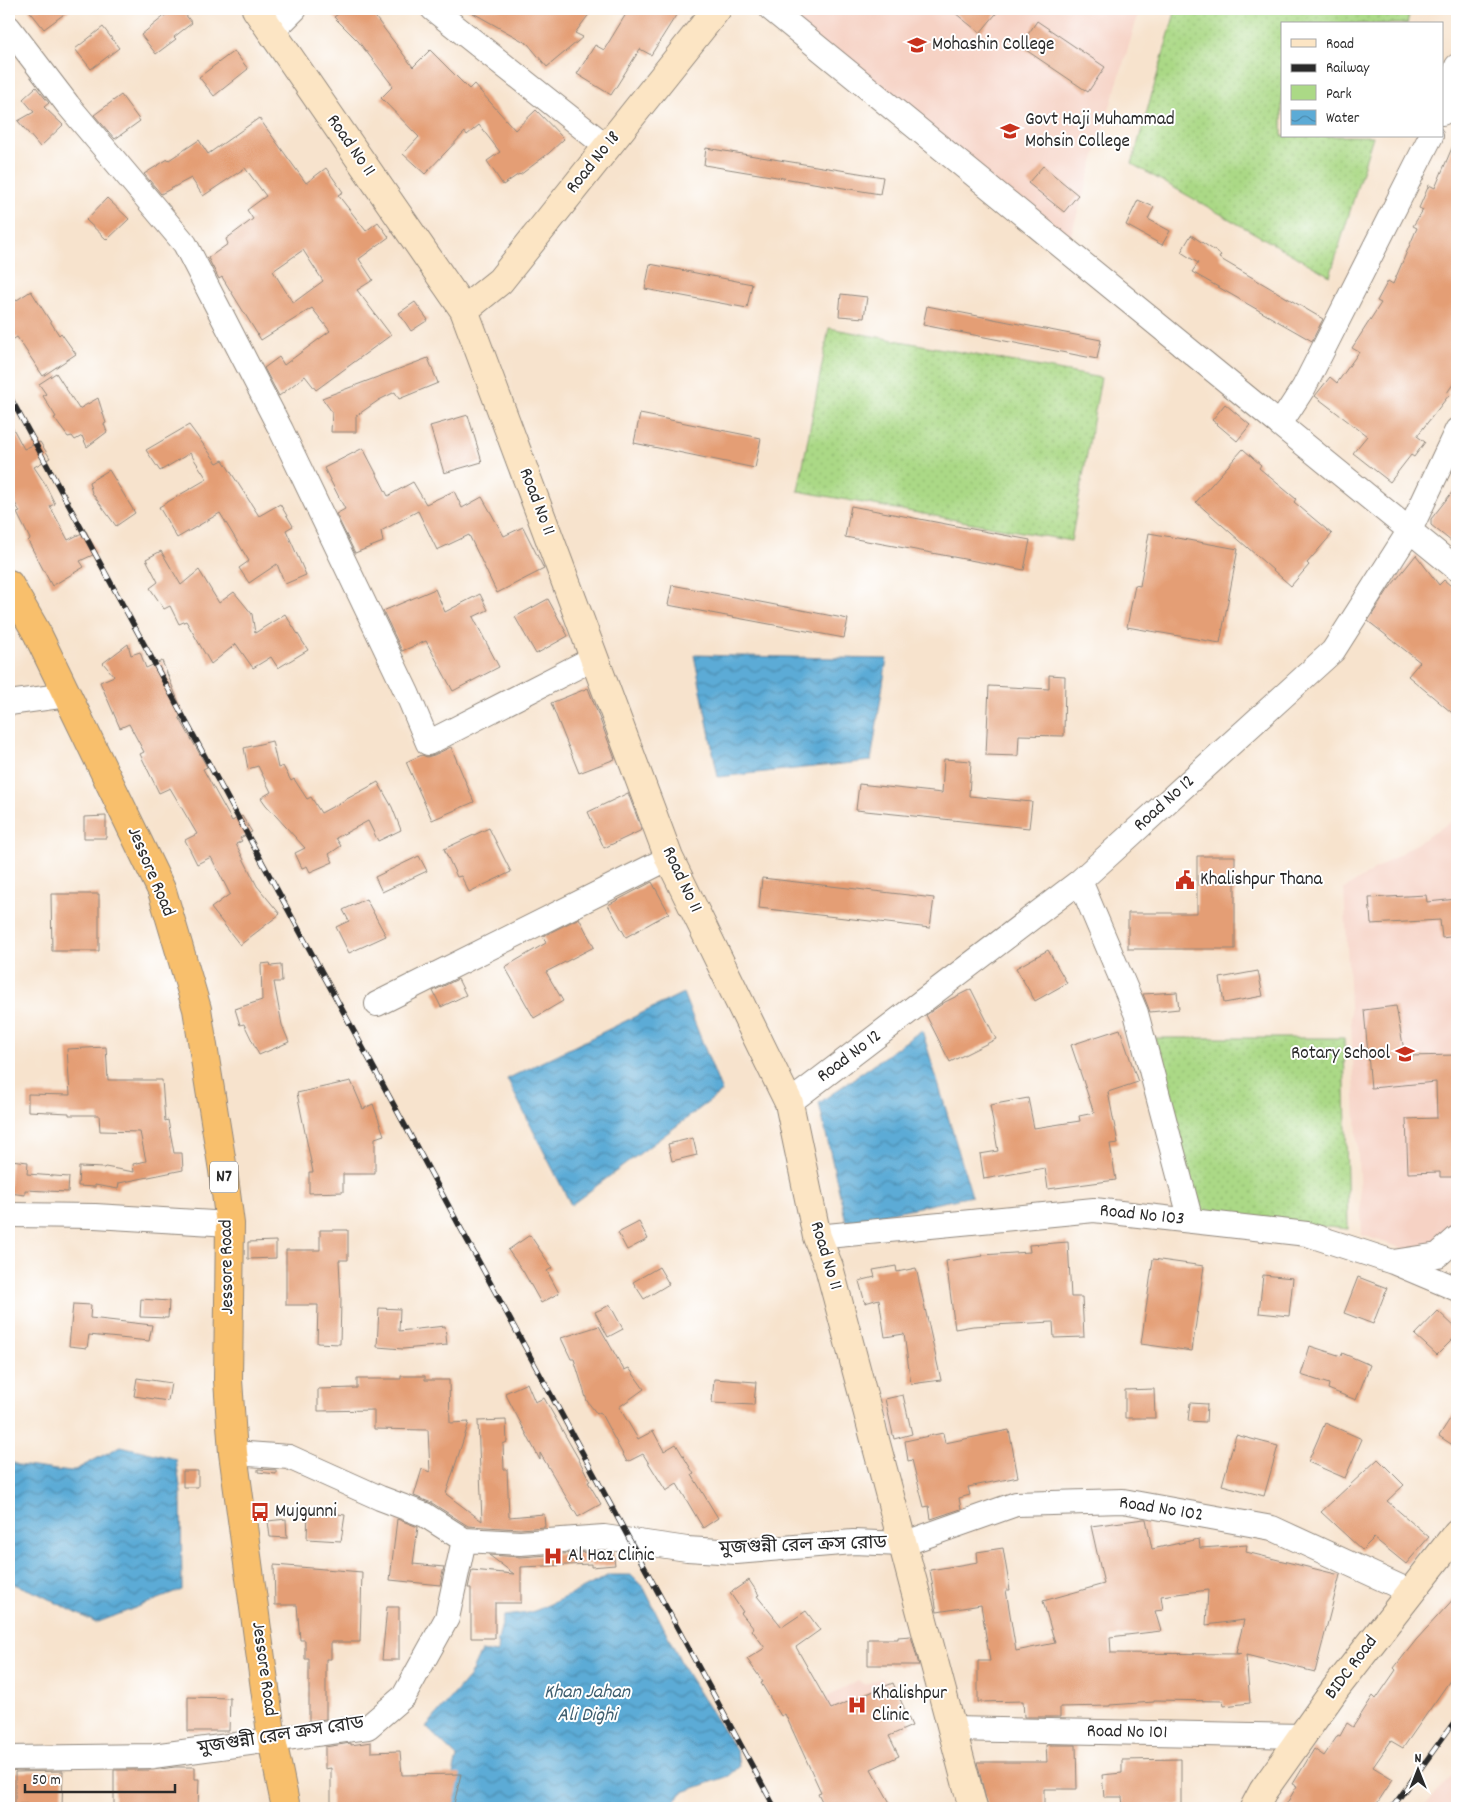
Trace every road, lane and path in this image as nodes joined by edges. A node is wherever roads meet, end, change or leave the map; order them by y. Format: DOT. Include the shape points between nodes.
graph roads {
  1 [pos="256,9"];
  2 [pos="295,9"];
  3 [pos="433,9"];
  4 [pos="717,9"];
  5 [pos="771,9"];
  6 [pos="9,28"];
  7 [pos="272,32"];
  8 [pos="1457,66"];
  9 [pos="1444,107"];
  10 [pos="1430,138"];
  11 [pos="607,147"];
  12 [pos="464,310"];
  13 [pos="1280,424"];
  14 [pos="1457,430"];
  15 [pos="1410,530"];
  16 [pos="1457,569"];
  17 [pos="9,584"];
  18 [pos="594,658"];
  19 [pos="67,695"];
  20 [pos="9,703"];
  21 [pos="669,858"];
  22 [pos="1080,882"];
  23 [pos="377,1004"];
  24 [pos="789,1103"];
  25 [pos="9,1215"];
  26 [pos="1191,1221"];
  27 [pos="230,1224"];
  28 [pos="817,1236"];
  29 [pos="1457,1238"];
  30 [pos="1393,1262"];
  31 [pos="1457,1289"];
  32 [pos="233,1452"];
  33 [pos="1457,1533"];
  34 [pos="464,1540"];
  35 [pos="903,1544"];
  36 [pos="1411,1592"];
  37 [pos="953,1730"];
  38 [pos="1302,1736"];
  39 [pos="272,1740"];
  40 [pos="9,1758"];
  41 [pos="286,1808"];
  42 [pos="973,1808"];
  43 [pos="1254,1808"];
  1 -- 7 [label="street, Road No 11"];
  2 -- 7 [label="street"];
  3 -- 11 [label="street"];
  4 -- 11 [label="street, Road No 18"];
  5 -- 13 [label="street"];
  6 -- 18 [label="street" via="68,105 185,244 281,430 428,743"];
  7 -- 12 [label="street, Road No 11"];
  8 -- 9 [label="street"];
  10 -- 13 [label="street" via="1304,387"];
  11 -- 12 [label="street, Road No 18" via="500,281"];
  12 -- 18 [label="street, Road No 11"];
  13 -- 15 [label="street"];
  14 -- 15 [label="street, Road No 12"];
  15 -- 16 [label="street"];
  15 -- 22 [label="street, Road No 12" via="1333,651"];
  17 -- 19 [label="highway, Jessore Road / N7"];
  18 -- 21 [label="street, Road No 11"];
  19 -- 20 [label="street"];
  19 -- 27 [label="highway, Jessore Road / N7" via="162,891 197,1009"];
  21 -- 23 [label="street"];
  21 -- 24 [label="street, Road No 11"];
  22 -- 24 [label="street, Road No 12"];
  22 -- 26 [label="street" via="1136,1013"];
  24 -- 28 [label="street, Road No 11"];
  25 -- 27 [label="street" via="95,1216"];
  26 -- 28 [label="street, Road No 103" via="1094,1210"];
  26 -- 30 [label="street, Road No 103" via="1307,1234"];
  27 -- 32 [label="highway, Jessore Road / N7" via="228,1380"];
  28 -- 35 [label="street, Road No 11" via="829,1267"];
  29 -- 30 [label="street" via="1438,1255"];
  30 -- 31 [label="street, Road No 103"];
  32 -- 34 [label="street, মুজগুন্নী রেল ক্রস রোড" via="289,1456 425,1516"];
  32 -- 39 [label="highway, Jessore Road / N7"];
  33 -- 36 [label="street, BIDC Road"];
  34 -- 35 [label="street, মুজগুন্নী রেল ক্রস রোড" via="520,1543 604,1537 687,1549 736,1552 853,1542"];
  34 -- 39 [label="street, মুজগুন্নী রেল ক্রস রোড" via="447,1618 404,1696 368,1728"];
  35 -- 36 [label="street, Road No 102" via="1016,1504 1123,1502 1272,1528"];
  35 -- 37 [label="street, Road No 11"];
  36 -- 38 [label="street, BIDC Road"];
  37 -- 38 [label="street, Road No 101"];
  37 -- 42 [label="street, Road No 11"];
  38 -- 43 [label="street, BIDC Road"];
  39 -- 40 [label="street, মুজগুন্নী রেল ক্রস রোড" via="153,1756"];
  39 -- 41 [label="highway, Jessore Road / N7"];
}
